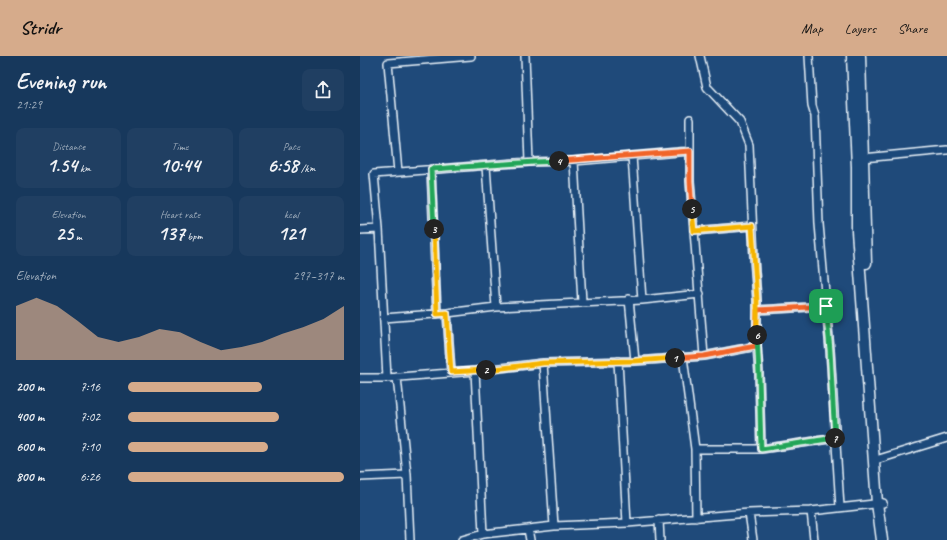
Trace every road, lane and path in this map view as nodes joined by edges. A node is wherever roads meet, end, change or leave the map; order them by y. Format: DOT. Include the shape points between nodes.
graph roads {
  1 [pos="461,56"];
  2 [pos="472,56"];
  3 [pos="525,56"];
  4 [pos="700,56"];
  5 [pos="809,56"];
  6 [pos="852,56"];
  7 [pos="860,56"];
  8 [pos="690,119"];
  9 [pos="947,150"];
  10 [pos="690,151"];
  11 [pos="632,156"];
  12 [pos="863,158"];
  13 [pos="574,161"];
  14 [pos="529,162"];
  15 [pos="486,166"];
  16 [pos="431,169"];
  17 [pos="398,172"];
  18 [pos="752,226"];
  19 [pos="379,229"];
  20 [pos="360,230"];
  21 [pos="694,231"];
  22 [pos="700,294"];
  23 [pos="629,299"];
  24 [pos="642,300"];
  25 [pos="582,302"];
  26 [pos="826,306"];
  27 [pos="496,307"];
  28 [pos="757,310"];
  29 [pos="447,313"];
  30 [pos="437,314"];
  31 [pos="384,318"];
  32 [pos="756,346"];
  33 [pos="704,356"];
  34 [pos="683,357"];
  35 [pos="618,360"];
  36 [pos="635,361"];
  37 [pos="543,363"];
  38 [pos="475,371"];
  39 [pos="451,372"];
  40 [pos="397,377"];
  41 [pos="360,378"];
  42 [pos="387,378"];
  43 [pos="836,438"];
  44 [pos="947,438"];
  45 [pos="695,449"];
  46 [pos="761,449"];
  47 [pos="879,459"];
  48 [pos="407,475"];
  49 [pos="360,477"];
  50 [pos="880,503"];
  51 [pos="840,507"];
  52 [pos="811,511"];
  53 [pos="749,513"];
  54 [pos="696,518"];
  55 [pos="659,520"];
  56 [pos="627,523"];
  57 [pos="554,526"];
  58 [pos="528,529"];
  59 [pos="483,534"];
  60 [pos="475,538"];
  61 [pos="410,540"];
  62 [pos="462,540"];
  63 [pos="530,540"];
  64 [pos="660,540"];
  65 [pos="753,540"];
  66 [pos="814,540"];
  67 [pos="882,540"];
  68 [pos="888,540"];
  1 -- 2 [label="street"];
  1 -- 17 [label="street" via="388,63"];
  3 -- 14 [label="street"];
  4 -- 18 [label="street" via="707,87 740,122 749,145"];
  5 -- 26 [label="street"];
  6 -- 50 [label="street" via="857,231"];
  7 -- 12 [label="street"];
  8 -- 10 [label="street"];
  9 -- 12 [label="street"];
  10 -- 11 [label="street"];
  10 -- 21 [label="street"];
  11 -- 13 [label="street"];
  11 -- 24 [label="street"];
  12 -- 47 [label="street" via="866,272"];
  13 -- 14 [label="street"];
  13 -- 25 [label="street"];
  14 -- 15 [label="street"];
  15 -- 16 [label="street"];
  15 -- 27 [label="street"];
  16 -- 17 [label="street"];
  16 -- 30 [label="street"];
  17 -- 19 [label="street" via="374,174"];
  18 -- 21 [label="street"];
  18 -- 28 [label="street"];
  19 -- 20 [label="street"];
  19 -- 31 [label="street"];
  21 -- 22 [label="street"];
  22 -- 24 [label="street"];
  22 -- 33 [label="street"];
  23 -- 24 [label="street"];
  23 -- 25 [label="street"];
  23 -- 36 [label="street"];
  25 -- 27 [label="street"];
  26 -- 28 [label="street"];
  26 -- 43 [label="street"];
  27 -- 29 [label="street"];
  28 -- 32 [label="street"];
  29 -- 30 [label="street"];
  29 -- 39 [label="street"];
  30 -- 31 [label="street"];
  31 -- 42 [label="street"];
  32 -- 33 [label="street"];
  32 -- 46 [label="street"];
  33 -- 34 [label="street"];
  34 -- 36 [label="street"];
  34 -- 45 [label="street"];
  35 -- 36 [label="street"];
  35 -- 37 [label="street"];
  35 -- 56 [label="street"];
  37 -- 38 [label="street"];
  37 -- 57 [label="street"];
  38 -- 39 [label="street"];
  38 -- 59 [label="street"];
  39 -- 40 [label="street"];
  40 -- 42 [label="street"];
  40 -- 48 [label="street"];
  41 -- 42 [label="street"];
  43 -- 46 [label="street"];
  43 -- 51 [label="street"];
  44 -- 47 [label="street"];
  45 -- 46 [label="street"];
  45 -- 54 [label="street"];
  47 -- 50 [label="street"];
  48 -- 49 [label="street"];
  48 -- 61 [label="street"];
  50 -- 51 [label="street"];
  50 -- 67 [label="street"];
  50 -- 68 [label="street"];
  51 -- 52 [label="street"];
  52 -- 53 [label="street"];
  52 -- 66 [label="street"];
  53 -- 54 [label="street"];
  53 -- 65 [label="street"];
  54 -- 55 [label="street"];
  55 -- 56 [label="street"];
  55 -- 64 [label="street"];
  56 -- 57 [label="street"];
  57 -- 58 [label="street"];
  58 -- 59 [label="street"];
  58 -- 63 [label="street"];
  59 -- 60 [label="street"];
  60 -- 62 [label="street"];
}
